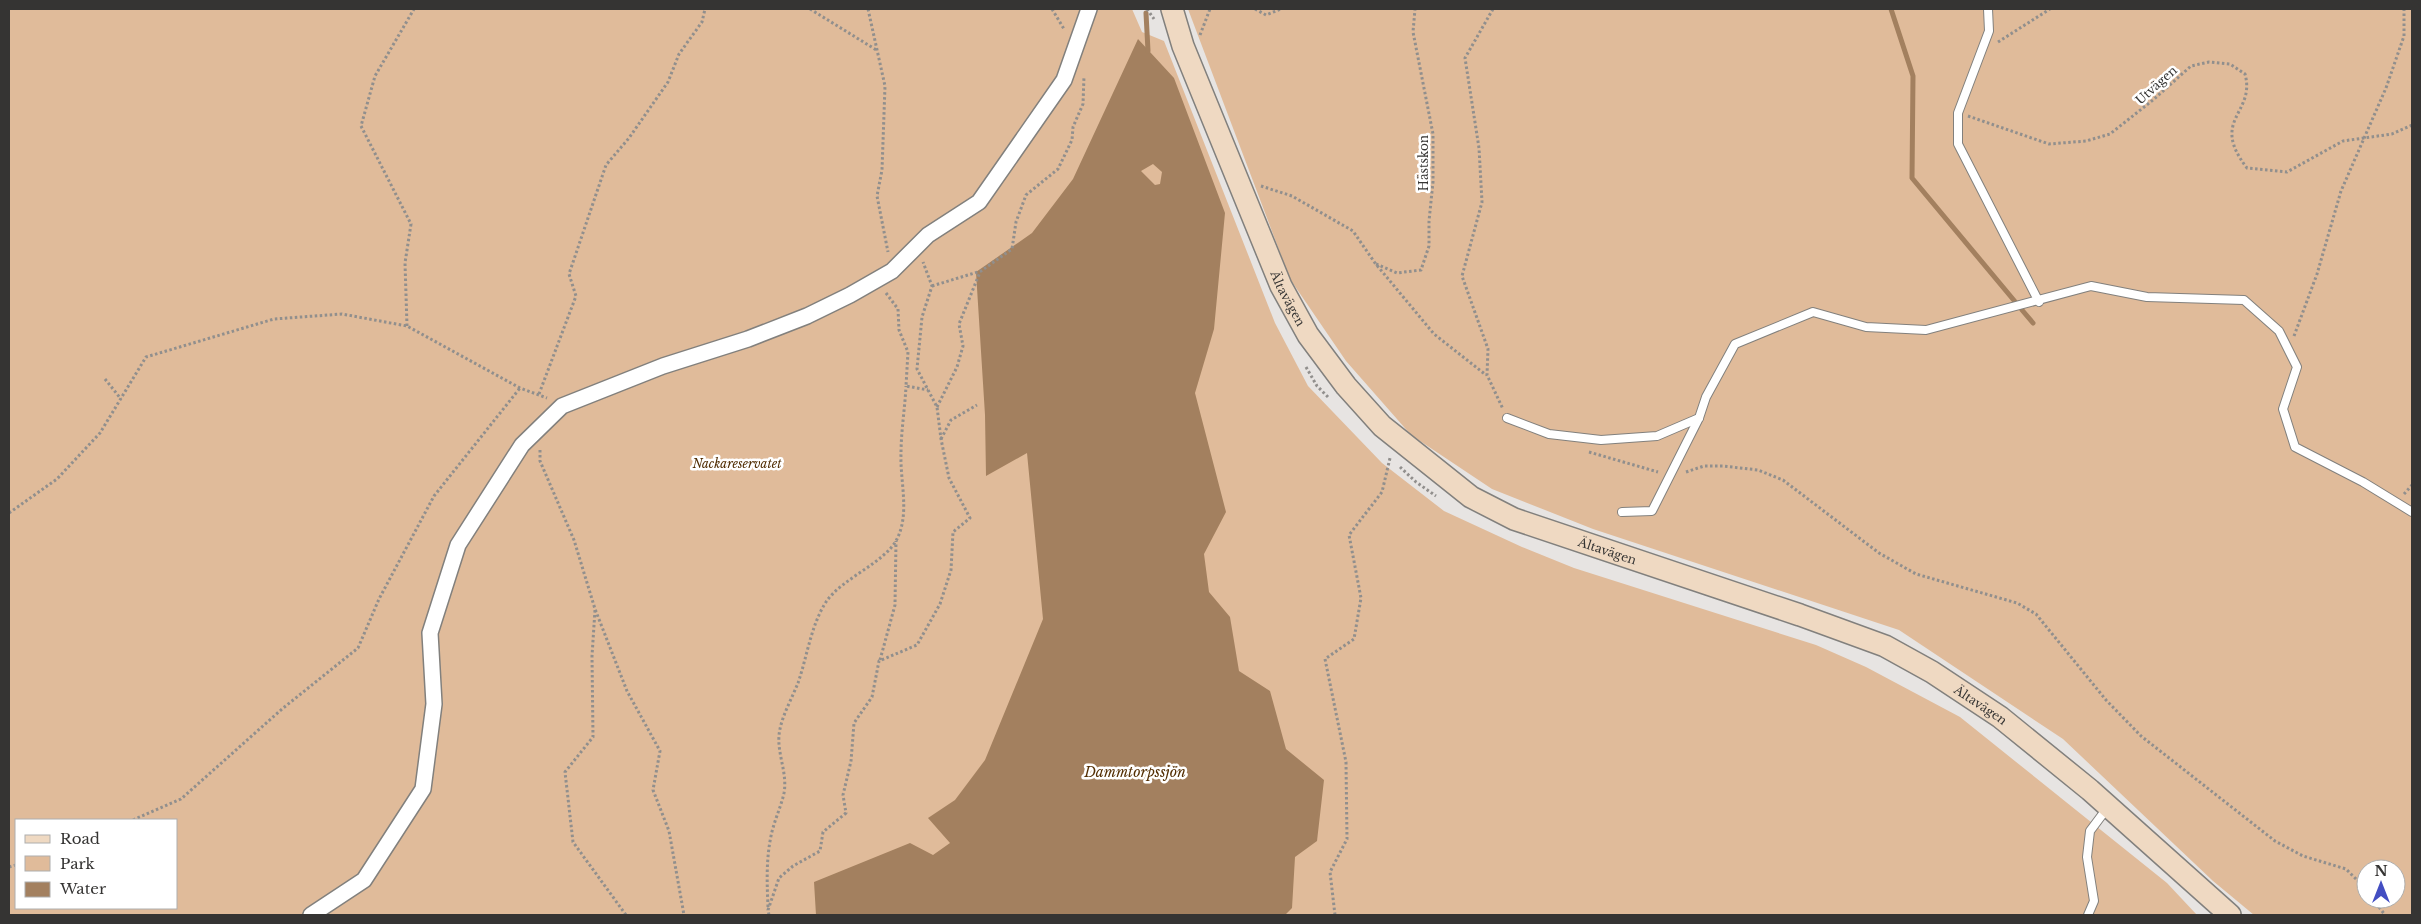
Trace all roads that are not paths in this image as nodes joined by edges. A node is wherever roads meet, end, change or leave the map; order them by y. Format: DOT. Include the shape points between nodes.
graph roads {
  1 [pos="1089,9"];
  2 [pos="1172,9"];
  3 [pos="1988,9"];
  4 [pos="2038,302"];
  5 [pos="1507,418"];
  6 [pos="1700,418"];
  7 [pos="1622,512"];
  8 [pos="2412,512"];
  9 [pos="2109,807"];
  10 [pos="311,915"];
  11 [pos="2088,915"];
  12 [pos="2230,915"];
  1 -- 10 [label="street" via="1064,80 979,202 928,235 892,271 807,316 663,366 562,406 522,445 458,545 430,633 434,704 423,789 364,880"];
  2 -- 9 [label="main road, Ältavägen" via="1183,46 1281,286 1308,335 1346,386 1382,426 1471,497 1514,519 1885,646 1932,672 2000,717"];
  3 -- 4 [label="lane" via="1989,31 1958,113 1958,144"];
  4 -- 6 [label="lane" via="1926,330 1866,327 1813,312 1735,344 1706,397"];
  4 -- 8 [label="lane" via="2091,286 2147,297 2244,300 2279,331 2297,367 2283,409 2294,447 2363,482"];
  5 -- 6 [label="lane" via="1549,434 1601,440 1656,436"];
  6 -- 7 [label="lane" via="1652,511"];
  9 -- 11 [label="lane" via="2090,831 2087,857 2094,901"];
  9 -- 12 [label="main road, Ältavägen"];
}
